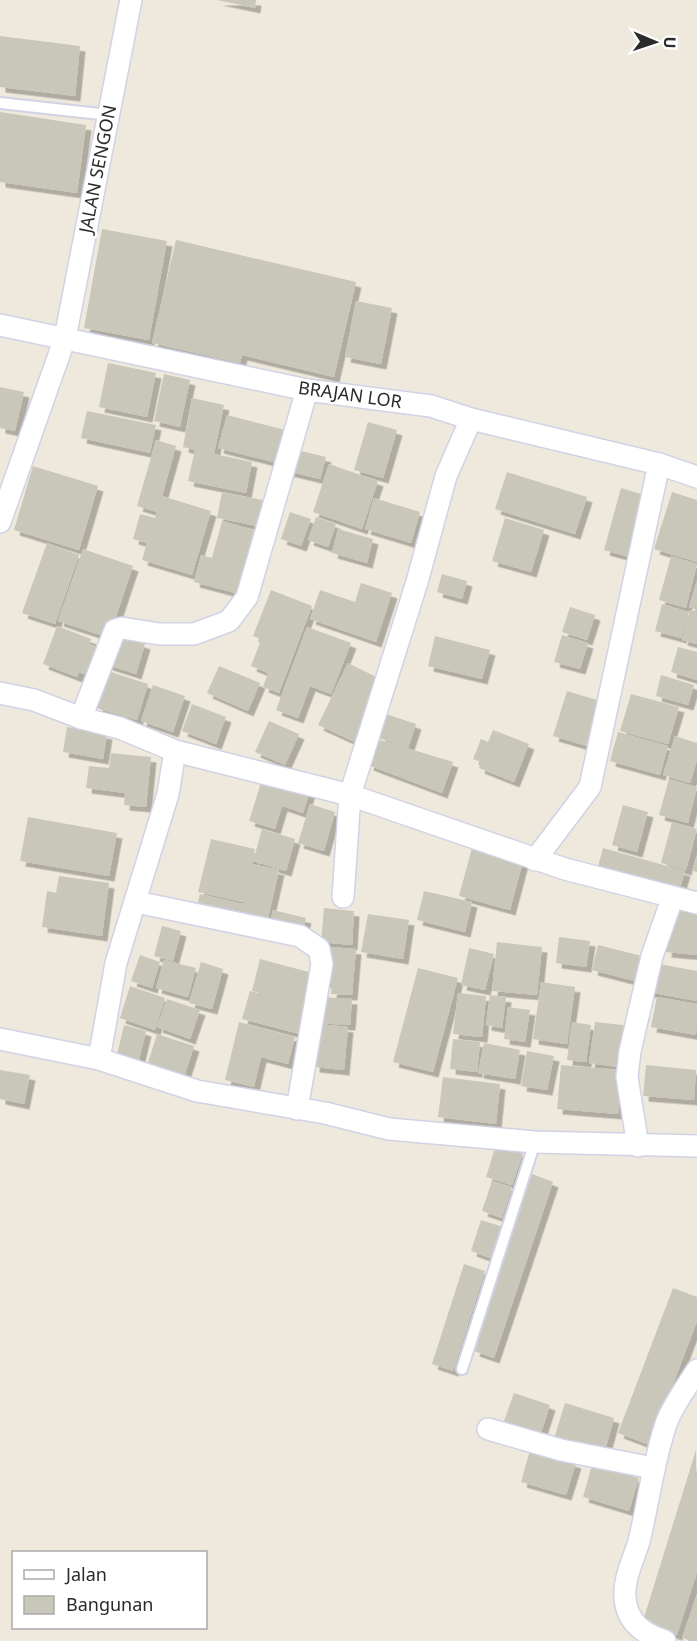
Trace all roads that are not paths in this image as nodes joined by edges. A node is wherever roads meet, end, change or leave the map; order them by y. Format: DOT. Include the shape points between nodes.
graph roads {
  1 [pos="131,0"];
  2 [pos="0,103"];
  3 [pos="109,115"];
  4 [pos="0,325"];
  5 [pos="65,338"];
  6 [pos="307,390"];
  7 [pos="471,419"];
  8 [pos="659,464"];
  9 [pos="697,477"];
  10 [pos="0,522"];
  11 [pos="0,693"];
  12 [pos="81,718"];
  13 [pos="175,751"];
  14 [pos="350,795"];
  15 [pos="536,860"];
  16 [pos="343,897"];
  17 [pos="672,899"];
  18 [pos="136,902"];
  19 [pos="697,903"];
  20 [pos="0,1039"];
  21 [pos="99,1059"];
  22 [pos="297,1108"];
  23 [pos="535,1142"];
  24 [pos="638,1146"];
  25 [pos="697,1146"];
  26 [pos="462,1369"];
  27 [pos="697,1370"];
  28 [pos="488,1429"];
  29 [pos="652,1468"];
  30 [pos="665,1641"];
  1 -- 3 [label="street, JALAN SENGON"];
  2 -- 3 [label="lane"];
  3 -- 5 [label="street, JALAN SENGON"];
  4 -- 5 [label="street, BRAJAN LOR"];
  5 -- 6 [label="street, BRAJAN LOR"];
  5 -- 10 [label="street, JALAN SENGON"];
  6 -- 7 [label="street, BRAJAN LOR" via="431,406"];
  6 -- 12 [label="street" via="246,597 229,621 194,634 115,630"];
  7 -- 8 [label="street, BRAJAN LOR"];
  7 -- 14 [label="street" via="446,476"];
  8 -- 9 [label="street, BRAJAN LOR"];
  8 -- 15 [label="street" via="590,787"];
  11 -- 12 [label="street" via="34,700"];
  12 -- 13 [label="street" via="120,728"];
  13 -- 14 [label="street"];
  13 -- 18 [label="street" via="168,794"];
  14 -- 15 [label="street"];
  14 -- 16 [label="street"];
  15 -- 17 [label="street"];
  17 -- 19 [label="street"];
  17 -- 24 [label="street" via="652,956 630,1052 627,1077"];
  18 -- 21 [label="street" via="116,963"];
  18 -- 22 [label="street" via="300,936 320,949 322,964"];
  20 -- 21 [label="street"];
  21 -- 22 [label="street" via="197,1091"];
  22 -- 23 [label="street" via="389,1129"];
  23 -- 24 [label="street"];
  23 -- 26 [label="lane"];
  24 -- 25 [label="street"];
  27 -- 29 [label="street" via="668,1419"];
  28 -- 29 [label="street" via="561,1450"];
  29 -- 30 [label="street" via="645,1518 624,1599 631,1620 645,1635"];
}
